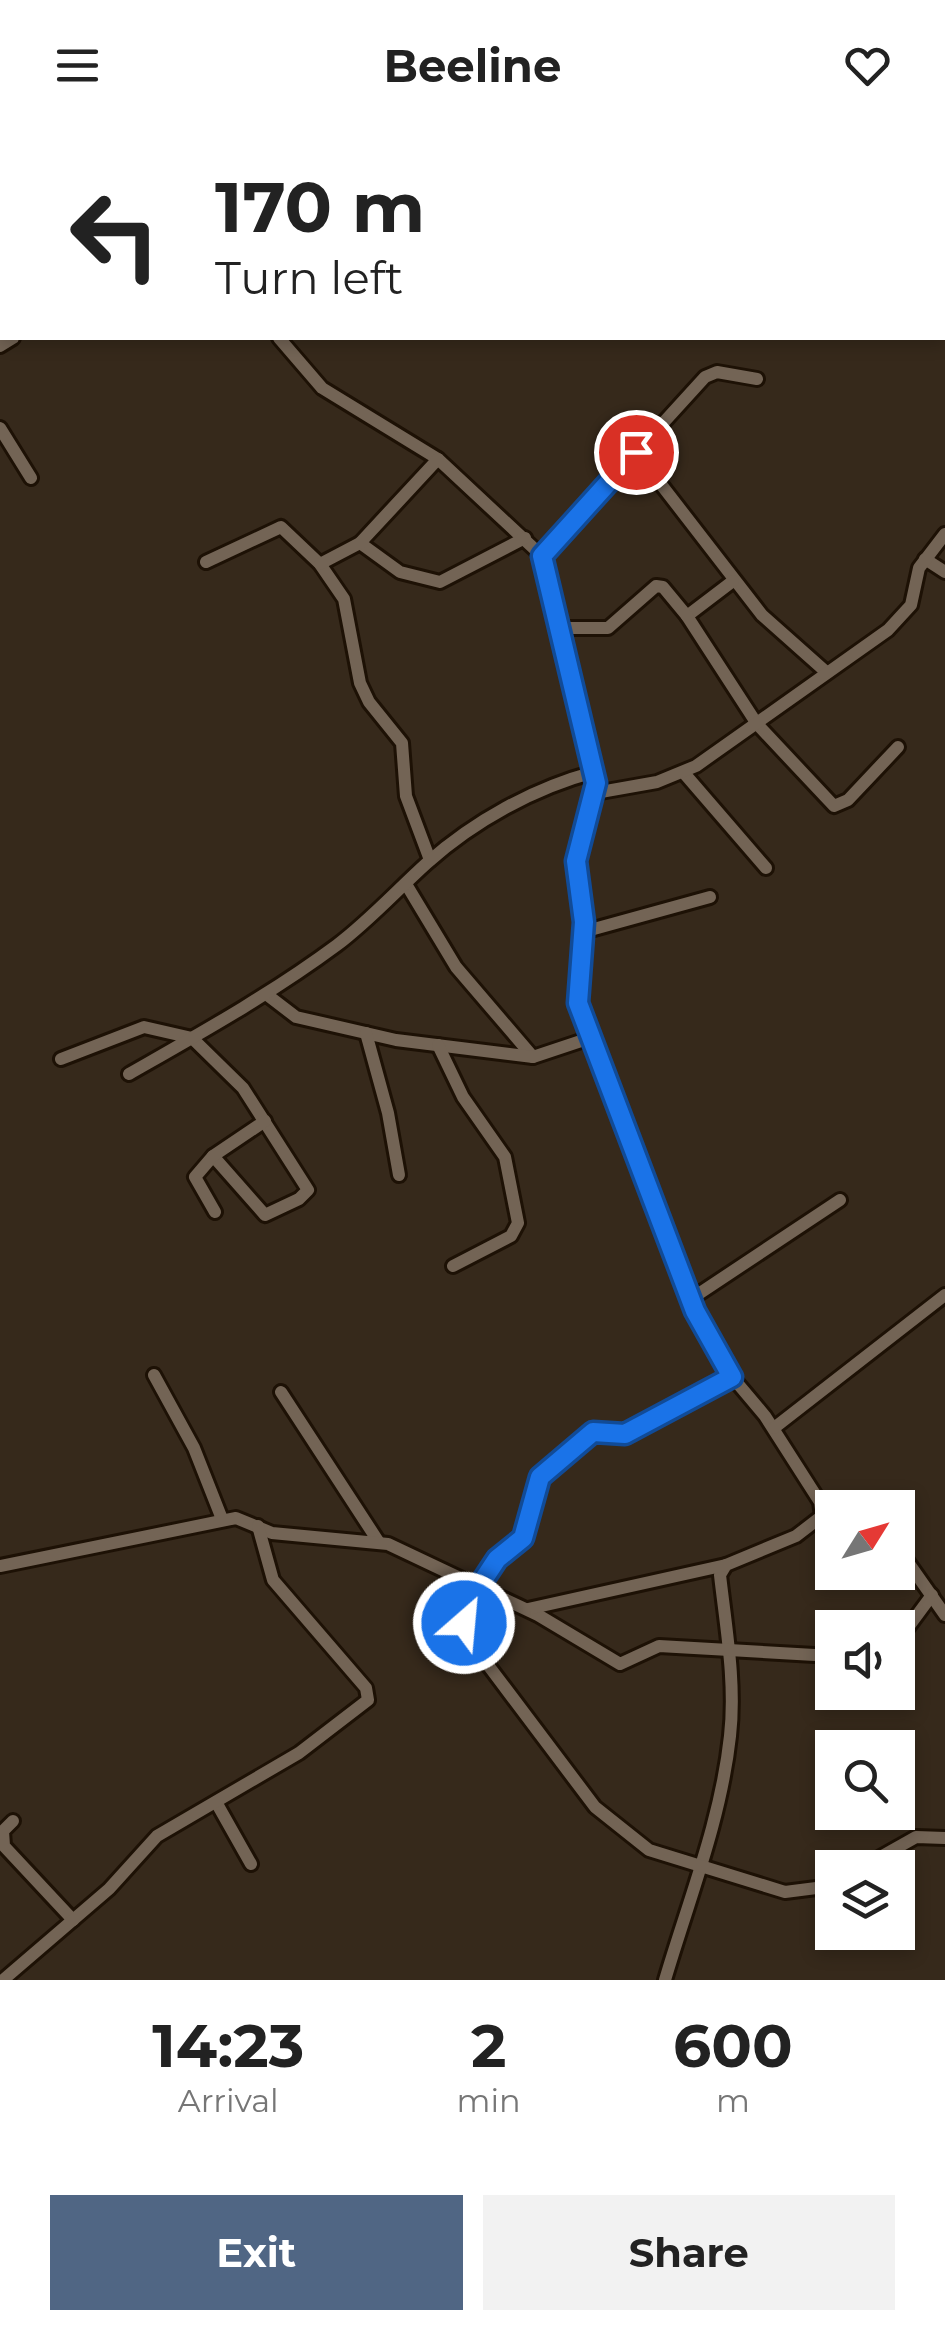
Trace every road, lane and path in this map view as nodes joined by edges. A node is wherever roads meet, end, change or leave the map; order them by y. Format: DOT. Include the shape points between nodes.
graph roads {
  1 [pos="282,340"];
  2 [pos="757,379"];
  3 [pos="0,428"];
  4 [pos="636,452"];
  5 [pos="438,458"];
  6 [pos="31,478"];
  7 [pos="945,534"];
  8 [pos="525,538"];
  9 [pos="360,543"];
  10 [pos="542,556"];
  11 [pos="924,559"];
  12 [pos="206,562"];
  13 [pos="320,564"];
  14 [pos="945,572"];
  15 [pos="734,581"];
  16 [pos="687,616"];
  17 [pos="560,628"];
  18 [pos="825,671"];
  19 [pos="758,724"];
  20 [pos="898,748"];
  21 [pos="594,772"];
  22 [pos="684,773"];
  23 [pos="595,793"];
  24 [pos="430,860"];
  25 [pos="766,868"];
  26 [pos="406,884"];
  27 [pos="710,898"];
  28 [pos="583,932"];
  29 [pos="266,994"];
  30 [pos="366,1033"];
  31 [pos="192,1038"];
  32 [pos="590,1038"];
  33 [pos="438,1045"];
  34 [pos="533,1057"];
  35 [pos="61,1058"];
  36 [pos="128,1074"];
  37 [pos="265,1120"];
  38 [pos="213,1156"];
  39 [pos="399,1175"];
  40 [pos="840,1200"];
  41 [pos="214,1212"];
  42 [pos="453,1266"];
  43 [pos="945,1295"];
  44 [pos="691,1300"];
  45 [pos="154,1375"];
  46 [pos="732,1377"];
  47 [pos="282,1392"];
  48 [pos="774,1428"];
  49 [pos="815,1493"];
  50 [pos="222,1518"];
  51 [pos="815,1524"];
  52 [pos="258,1526"];
  53 [pos="378,1541"];
  54 [pos="0,1566"];
  55 [pos="726,1566"];
  56 [pos="915,1571"];
  57 [pos="482,1588"];
  58 [pos="932,1594"];
  59 [pos="527,1610"];
  60 [pos="945,1615"];
  61 [pos="915,1618"];
  62 [pos="728,1646"];
  63 [pos="815,1654"];
  64 [pos="216,1802"];
  65 [pos="13,1822"];
  66 [pos="945,1838"];
  67 [pos="893,1850"];
  68 [pos="251,1864"];
  69 [pos="700,1869"];
  70 [pos="815,1888"];
  71 [pos="74,1920"];
  72 [pos="3,1980"];
  73 [pos="666,1980"];
  1 -- 5 [label="street" via="322,388"];
  2 -- 4 [label="street" via="717,372 705,377"];
  3 -- 6 [label="street"];
  4 -- 10 [label="street"];
  4 -- 15 [label="street"];
  5 -- 8 [label="street"];
  5 -- 9 [label="street"];
  7 -- 11 [label="street"];
  8 -- 9 [label="street" via="440,582 400,572"];
  8 -- 10 [label="street"];
  9 -- 13 [label="street"];
  10 -- 17 [label="street"];
  11 -- 14 [label="street"];
  11 -- 18 [label="street" via="904,615"];
  12 -- 13 [label="street" via="281,527"];
  13 -- 24 [label="street" via="344,599 362,691 402,743 406,796"];
  15 -- 16 [label="street"];
  15 -- 18 [label="street" via="772,626"];
  16 -- 17 [label="street" via="670,592 656,586 608,628"];
  16 -- 19 [label="street"];
  17 -- 21 [label="street"];
  18 -- 19 [label="street"];
  19 -- 20 [label="street" via="834,806"];
  19 -- 22 [label="street"];
  21 -- 23 [label="street"];
  21 -- 24 [label="street" via="521,799"];
  22 -- 23 [label="street"];
  22 -- 25 [label="street"];
  23 -- 28 [label="street" via="576,861"];
  24 -- 26 [label="street"];
  26 -- 29 [label="street"];
  26 -- 34 [label="street" via="456,967"];
  27 -- 28 [label="street"];
  28 -- 32 [label="street" via="578,1003"];
  29 -- 30 [label="street" via="296,1017"];
  29 -- 31 [label="street"];
  30 -- 33 [label="street"];
  30 -- 39 [label="street"];
  31 -- 35 [label="street" via="144,1028"];
  31 -- 36 [label="street"];
  31 -- 37 [label="street" via="234,1076"];
  32 -- 34 [label="street"];
  32 -- 44 [label="street"];
  33 -- 34 [label="street"];
  33 -- 42 [label="street" via="463,1097 506,1157 518,1223 512,1236"];
  37 -- 38 [label="street"];
  37 -- 38 [label="street" via="306,1182 300,1199 265,1216"];
  38 -- 41 [label="street" via="195,1178"];
  40 -- 44 [label="street"];
  43 -- 48 [label="street"];
  44 -- 46 [label="street"];
  45 -- 50 [label="street"];
  46 -- 48 [label="street"];
  46 -- 57 [label="street" via="625,1434 593,1432 545,1472 523,1538 497,1559"];
  47 -- 53 [label="street"];
  48 -- 49 [label="street"];
  50 -- 52 [label="street"];
  50 -- 54 [label="street"];
  51 -- 55 [label="street"];
  52 -- 53 [label="street" via="285,1535"];
  52 -- 64 [label="street" via="274,1580 366,1688 368,1700 299,1753"];
  53 -- 57 [label="street"];
  55 -- 59 [label="street"];
  55 -- 62 [label="street" via="720,1576"];
  56 -- 58 [label="street"];
  57 -- 59 [label="street"];
  57 -- 69 [label="street" via="464,1609 464,1623 594,1807 648,1850"];
  58 -- 60 [label="street"];
  58 -- 61 [label="street"];
  59 -- 62 [label="street" via="620,1664 659,1646"];
  62 -- 63 [label="street"];
  62 -- 69 [label="street" via="730,1736"];
  64 -- 68 [label="street"];
  64 -- 71 [label="street" via="156,1836"];
  65 -- 71 [label="street" via="3,1831 4,1846"];
  66 -- 67 [label="street" via="916,1837"];
  69 -- 70 [label="street" via="785,1892"];
  69 -- 73 [label="street"];
  71 -- 72 [label="street"];
}
